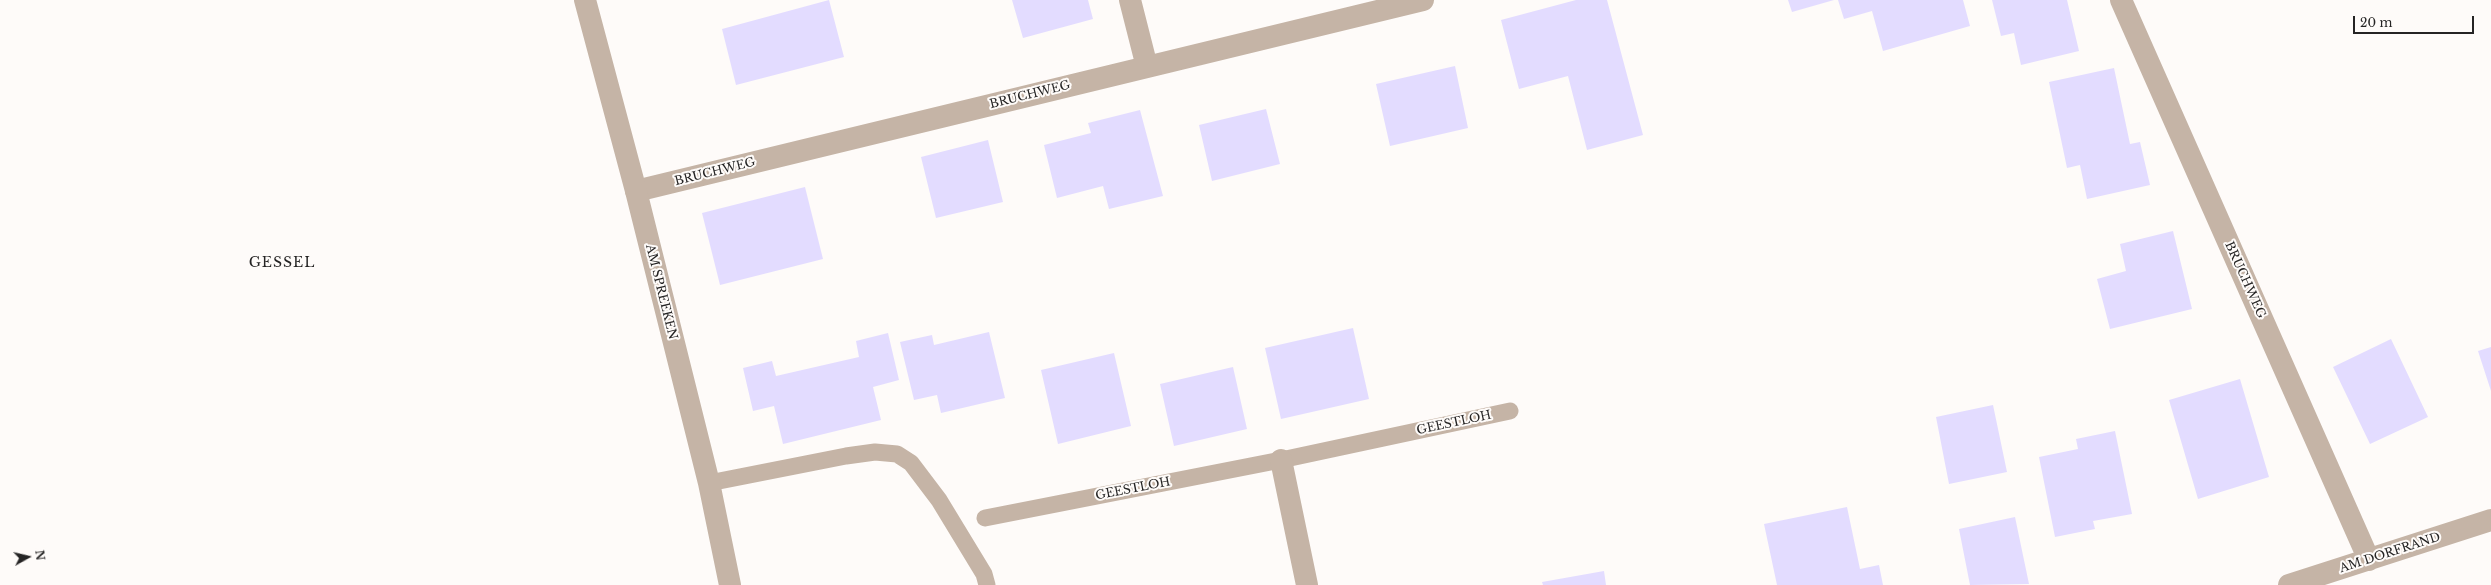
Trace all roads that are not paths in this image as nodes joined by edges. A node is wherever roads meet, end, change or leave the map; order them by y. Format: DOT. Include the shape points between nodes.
graph roads {
  1 [pos="585,0"];
  2 [pos="1130,0"];
  3 [pos="1423,0"];
  4 [pos="2121,0"];
  5 [pos="1147,67"];
  6 [pos="636,191"];
  7 [pos="1510,411"];
  8 [pos="1281,460"];
  9 [pos="709,483"];
  10 [pos="985,518"];
  11 [pos="2491,520"];
  12 [pos="2369,560"];
  13 [pos="730,585"];
  14 [pos="987,585"];
  15 [pos="1307,585"];
  16 [pos="2289,585"];
  1 -- 6 [label="street, AM SPREEKEN"];
  2 -- 5 [label="street"];
  3 -- 5 [label="street, BRUCHWEG"];
  4 -- 12 [label="street, BRUCHWEG"];
  5 -- 6 [label="street, BRUCHWEG"];
  6 -- 9 [label="street, AM SPREEKEN"];
  7 -- 8 [label="lane, GEESTLOH"];
  8 -- 10 [label="lane, GEESTLOH"];
  8 -- 15 [label="street"];
  9 -- 13 [label="street, AM SPREEKEN"];
  9 -- 14 [label="lane" via="846,456 875,452 897,454 912,463 939,500 984,574"];
  11 -- 12 [label="street, AM DORFRAND"];
  12 -- 16 [label="street, AM DORFRAND"];
}
